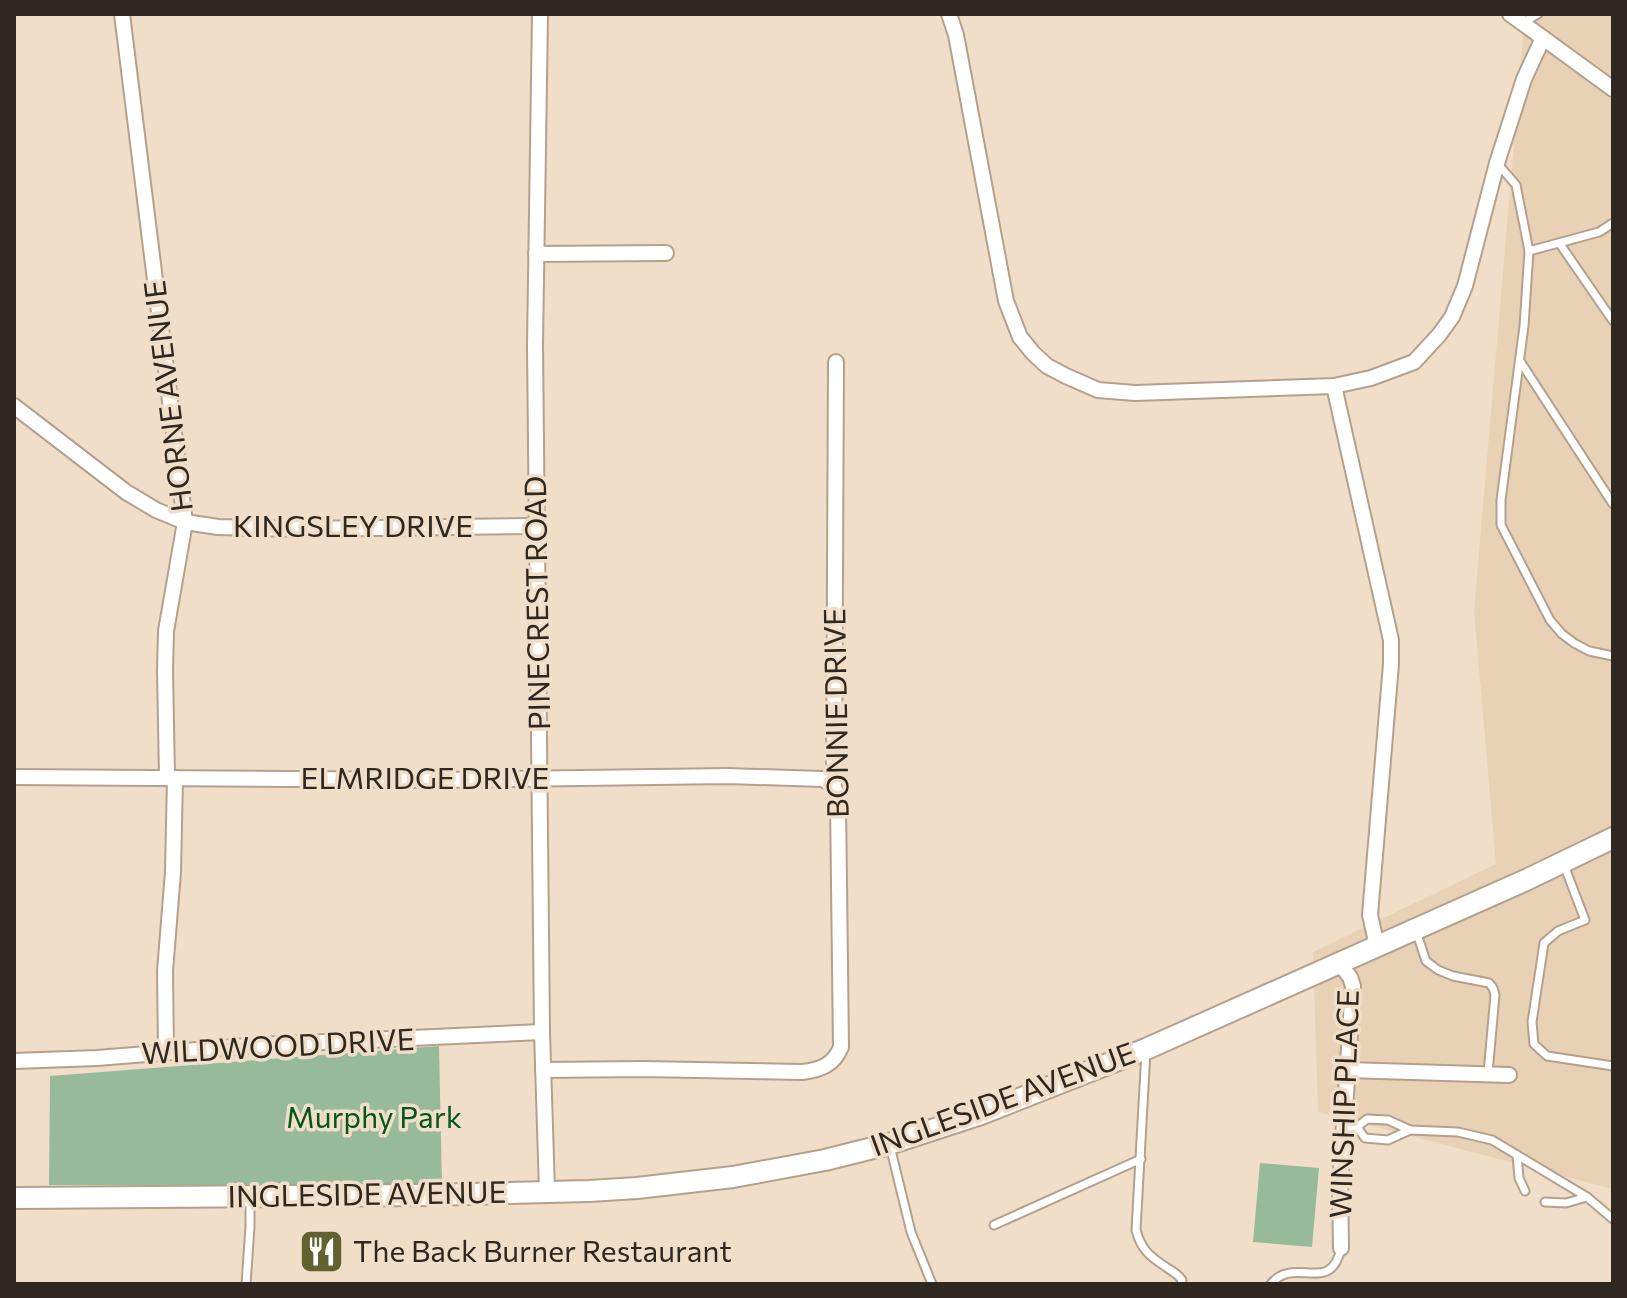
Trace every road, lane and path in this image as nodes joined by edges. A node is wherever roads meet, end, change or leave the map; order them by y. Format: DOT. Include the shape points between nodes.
graph roads {
  1 [pos="122,14"];
  2 [pos="540,14"];
  3 [pos="949,14"];
  4 [pos="1538,14"];
  5 [pos="1516,18"];
  6 [pos="1543,38"];
  7 [pos="1613,89"];
  8 [pos="1497,163"];
  9 [pos="1613,223"];
  10 [pos="1560,244"];
  11 [pos="1529,251"];
  12 [pos="666,253"];
  13 [pos="536,254"];
  14 [pos="1613,321"];
  15 [pos="1520,361"];
  16 [pos="836,362"];
  17 [pos="1334,386"];
  18 [pos="14,406"];
  19 [pos="1613,504"];
  20 [pos="185,522"];
  21 [pos="536,526"];
  22 [pos="1613,656"];
  23 [pos="14,777"];
  24 [pos="171,778"];
  25 [pos="540,779"];
  26 [pos="834,786"];
  27 [pos="1613,838"];
  28 [pos="1563,862"];
  29 [pos="1415,929"];
  30 [pos="1377,946"];
  31 [pos="1339,963"];
  32 [pos="542,1032"];
  33 [pos="1146,1049"];
  34 [pos="166,1053"];
  35 [pos="14,1061"];
  36 [pos="1613,1066"];
  37 [pos="543,1070"];
  38 [pos="1347,1070"];
  39 [pos="1488,1075"];
  40 [pos="1509,1075"];
  41 [pos="1350,1127"];
  42 [pos="1410,1130"];
  43 [pos="889,1144"];
  44 [pos="1517,1155"];
  45 [pos="1141,1159"];
  46 [pos="547,1191"];
  47 [pos="1525,1191"];
  48 [pos="250,1197"];
  49 [pos="1587,1197"];
  50 [pos="14,1198"];
  51 [pos="1545,1202"];
  52 [pos="1613,1219"];
  53 [pos="994,1225"];
  54 [pos="1341,1248"];
  55 [pos="246,1284"];
  56 [pos="932,1284"];
  57 [pos="1181,1284"];
  58 [pos="1271,1284"];
  1 -- 20 [label="street, HORNE AVENUE"];
  2 -- 13 [label="street, PINECREST ROAD"];
  3 -- 17 [label="street" via="1006,301 1020,337 1033,353 1047,366 1098,390"];
  4 -- 5 [label="lane"];
  5 -- 6 [label="street"];
  6 -- 7 [label="street"];
  6 -- 8 [label="street"];
  8 -- 11 [label="lane" via="1516,185"];
  8 -- 17 [label="street" via="1465,286 1439,335 1414,362"];
  9 -- 10 [label="lane"];
  10 -- 11 [label="lane"];
  10 -- 14 [label="lane"];
  11 -- 15 [label="lane"];
  12 -- 13 [label="street"];
  13 -- 21 [label="street, PINECREST ROAD"];
  15 -- 19 [label="lane"];
  15 -- 22 [label="lane" via="1501,525 1550,620 1589,651"];
  16 -- 26 [label="street, BONNIE DRIVE"];
  17 -- 30 [label="street" via="1391,640 1370,915"];
  18 -- 20 [label="street, KINGSLEY DRIVE" via="126,492"];
  20 -- 21 [label="street, KINGSLEY DRIVE" via="296,529"];
  20 -- 24 [label="street, HORNE AVENUE" via="166,631"];
  21 -- 25 [label="street, PINECREST ROAD"];
  23 -- 24 [label="street, ELMRIDGE DRIVE"];
  24 -- 25 [label="street, ELMRIDGE DRIVE"];
  24 -- 34 [label="street, HORNE AVENUE"];
  25 -- 26 [label="street, ELMRIDGE DRIVE" via="728,776 823,779"];
  25 -- 32 [label="street, PINECREST ROAD"];
  26 -- 37 [label="street, BONNIE DRIVE" via="841,1047 833,1061 802,1072"];
  27 -- 28 [label="street, INGLESIDE AVENUE"];
  28 -- 29 [label="street, INGLESIDE AVENUE"];
  28 -- 36 [label="lane" via="1585,920 1544,943 1532,1022 1534,1044 1547,1056"];
  29 -- 30 [label="street, INGLESIDE AVENUE"];
  29 -- 39 [label="lane" via="1426,961 1493,988"];
  30 -- 31 [label="street, INGLESIDE AVENUE"];
  31 -- 33 [label="street, INGLESIDE AVENUE"];
  31 -- 38 [label="street, WINSHIP PLACE" via="1353,986"];
  32 -- 34 [label="street, WILDWOOD DRIVE"];
  32 -- 37 [label="street, PINECREST ROAD"];
  33 -- 43 [label="street, INGLESIDE AVENUE"];
  33 -- 45 [label="lane"];
  34 -- 35 [label="street, WILDWOOD DRIVE"];
  37 -- 46 [label="street, PINECREST ROAD"];
  38 -- 39 [label="street"];
  38 -- 41 [label="street, WINSHIP PLACE"];
  39 -- 40 [label="street"];
  41 -- 42 [label="lane" via="1367,1119 1388,1120"];
  41 -- 42 [label="lane" via="1365,1138 1388,1140"];
  41 -- 54 [label="street, WINSHIP PLACE" via="1340,1186"];
  42 -- 44 [label="lane" via="1480,1137"];
  43 -- 46 [label="street, INGLESIDE AVENUE" via="733,1177"];
  43 -- 56 [label="lane" via="911,1232"];
  44 -- 47 [label="lane"];
  44 -- 49 [label="lane"];
  45 -- 53 [label="lane"];
  45 -- 57 [label="lane" via="1139,1243 1178,1275"];
  46 -- 48 [label="street, INGLESIDE AVENUE"];
  48 -- 50 [label="street, INGLESIDE AVENUE"];
  48 -- 55 [label="lane"];
  49 -- 51 [label="lane"];
  49 -- 52 [label="lane"];
  54 -- 58 [label="lane" via="1335,1267 1326,1273 1286,1274"];
}
